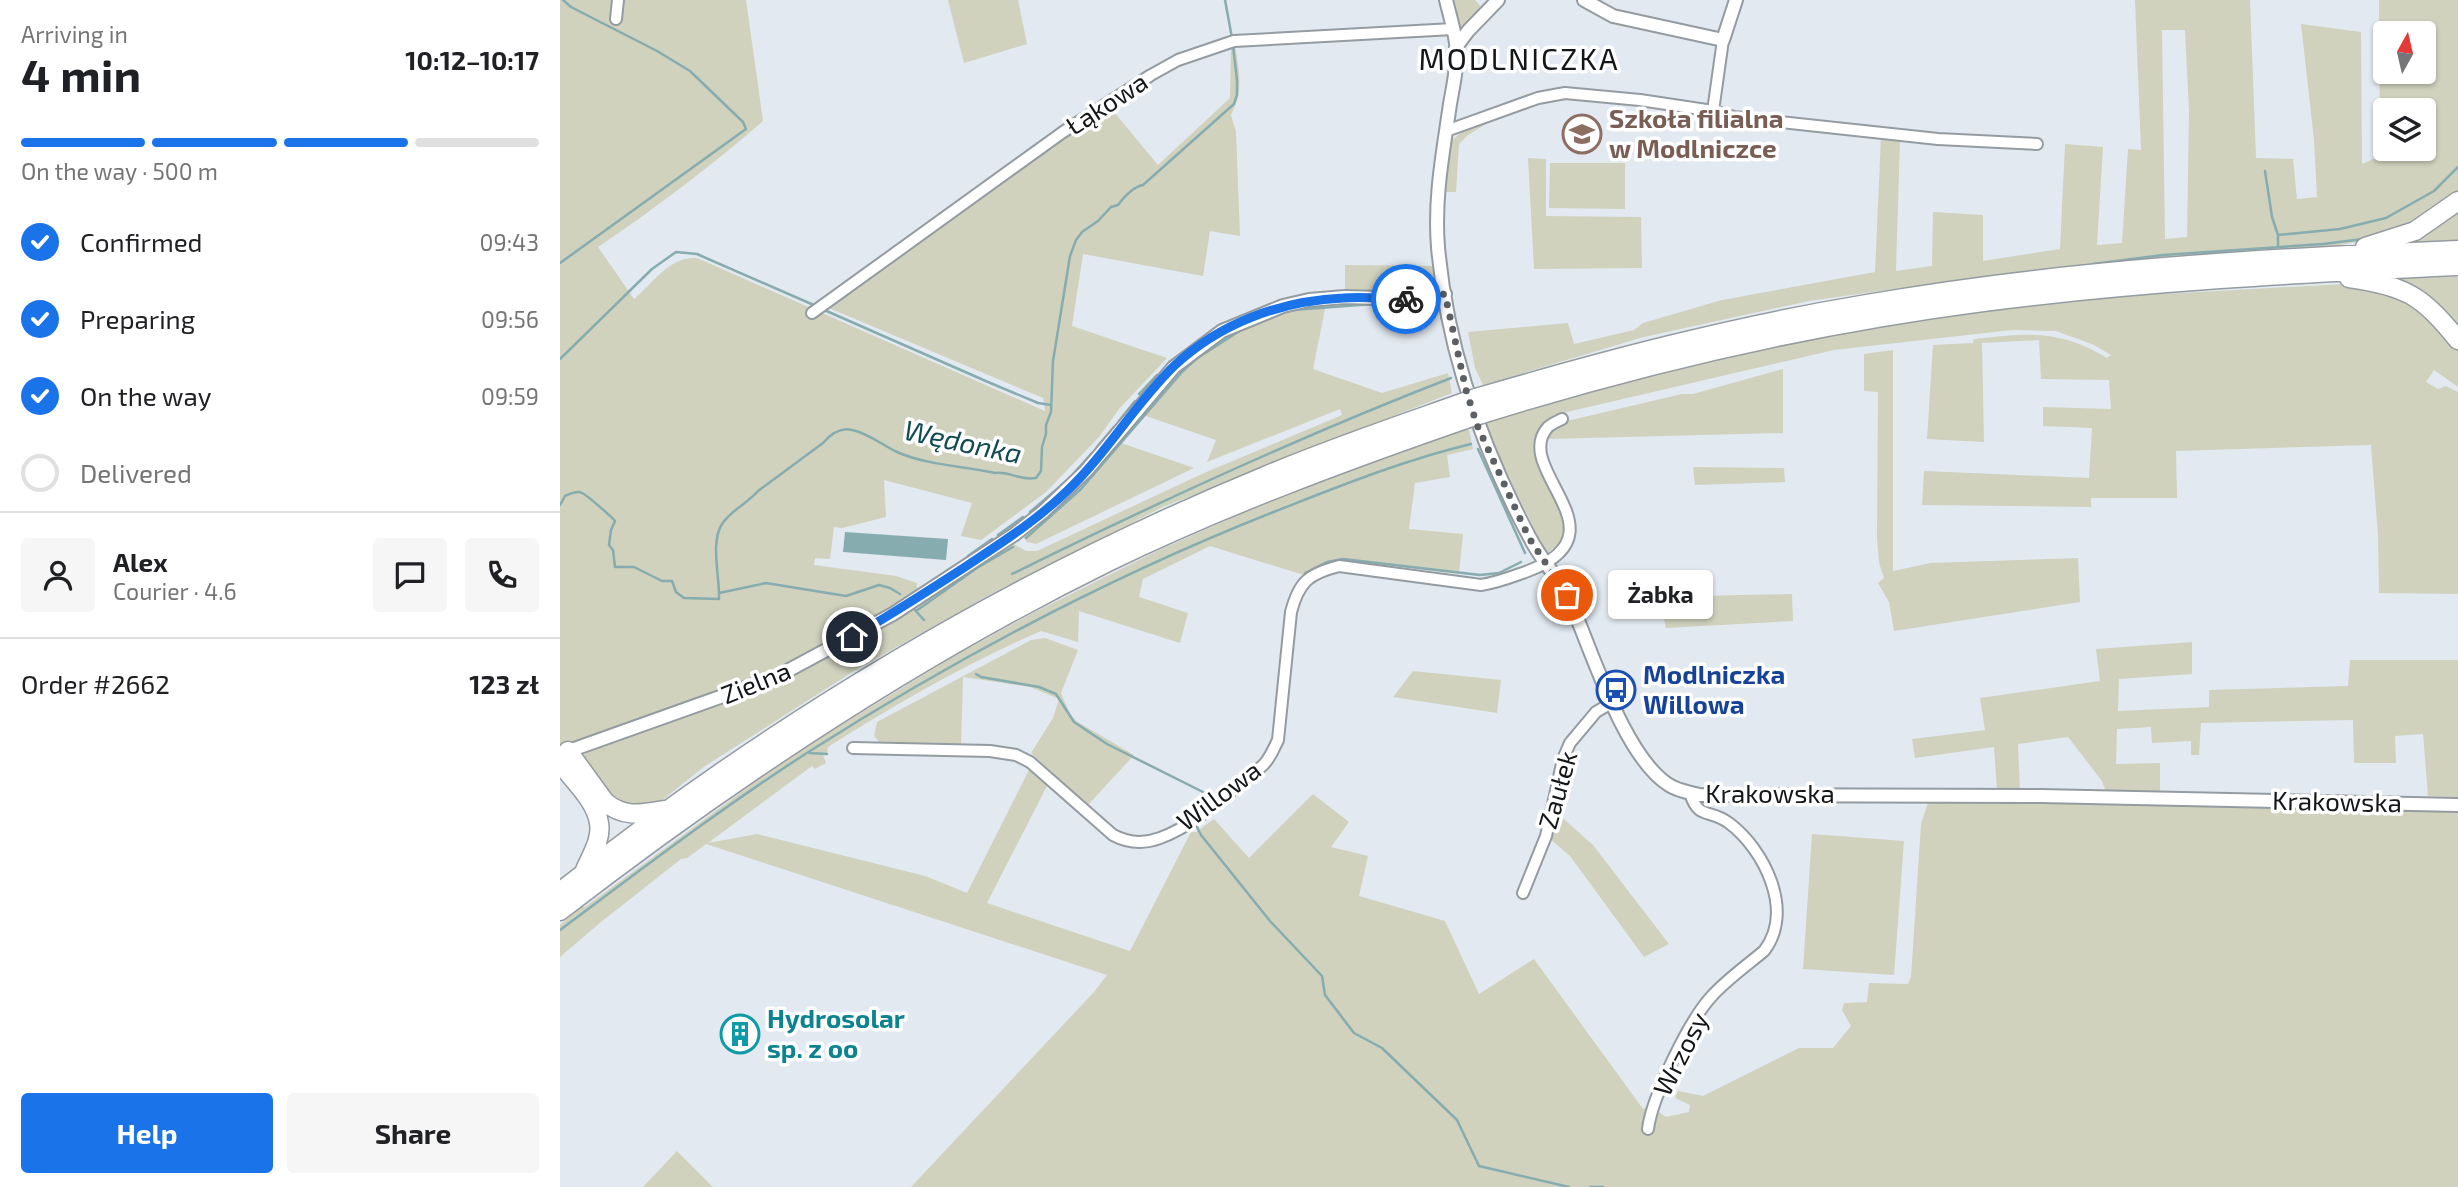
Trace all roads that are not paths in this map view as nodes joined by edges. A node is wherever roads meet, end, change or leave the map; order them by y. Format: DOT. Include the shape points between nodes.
graph roads {
  1 [pos="618,0"];
  2 [pos="1446,0"];
  3 [pos="1498,0"];
  4 [pos="1584,0"];
  5 [pos="1736,0"];
  6 [pos="616,19"];
  7 [pos="1453,29"];
  8 [pos="1723,40"];
  9 [pos="1456,47"];
  10 [pos="1713,111"];
  11 [pos="1446,131"];
  12 [pos="2037,144"];
  13 [pos="2458,201"];
  14 [pos="2458,250"];
  15 [pos="2320,265"];
  16 [pos="2458,266"];
  17 [pos="1445,294"];
  18 [pos="812,313"];
  19 [pos="2458,340"];
  20 [pos="1471,409"];
  21 [pos="1562,418"];
  22 [pos="1545,565"];
  23 [pos="1613,702"];
  24 [pos="853,748"];
  25 [pos="563,756"];
  26 [pos="1690,793"];
  27 [pos="1721,794"];
  28 [pos="2458,805"];
  29 [pos="667,809"];
  30 [pos="1718,815"];
  31 [pos="583,873"];
  32 [pos="560,892"];
  33 [pos="1523,893"];
  34 [pos="560,911"];
  35 [pos="1648,1129"];
  1 -- 6 [label="street"];
  2 -- 7 [label="street, Krakowska"];
  3 -- 9 [label="street"];
  4 -- 8 [label="street" via="1613,16"];
  5 -- 8 [label="street"];
  7 -- 9 [label="street, Krakowska"];
  7 -- 18 [label="street, Łąkowa" via="1234,41 1178,60 1063,132"];
  8 -- 10 [label="street"];
  9 -- 11 [label="street, Krakowska"];
  10 -- 11 [label="street" via="1552,93"];
  10 -- 12 [label="street" via="1868,132"];
  11 -- 17 [label="street, Krakowska" via="1436,203"];
  13 -- 15 [label="highway" via="2415,231"];
  14 -- 15 [label="highway"];
  15 -- 16 [label="highway"];
  15 -- 19 [label="highway" via="2411,294 2434,310"];
  15 -- 20 [label="highway" via="1982,302 1852,322"];
  17 -- 22 [label="street, Krakowska" via="1477,425"];
  17 -- 25 [label="street, Zielna" via="1417,299 1309,300 1222,331 1174,367 1086,471 1043,512 893,614 776,677"];
  20 -- 29 [label="highway" via="1265,475 1046,577 915,649"];
  20 -- 34 [label="highway" via="1398,443 1211,515 1111,561 936,654 755,768"];
  21 -- 22 [label="street" via="1548,427 1541,451 1569,520 1569,537"];
  22 -- 23 [label="street, Krakowska" via="1569,598"];
  22 -- 24 [label="street, Willowa" via="1503,582 1481,585 1339,566 1305,581 1291,612 1278,740 1271,755 1208,811 1158,839 1125,841 1113,835 1030,762 1016,755"];
  23 -- 26 [label="street, Krakowska" via="1646,765 1667,784"];
  23 -- 33 [label="street, Zaułek" via="1596,712 1570,743 1539,859"];
  25 -- 29 [label="highway" via="612,807 632,815"];
  25 -- 31 [label="highway" via="599,823 597,844"];
  26 -- 27 [label="street, Krakowska"];
  26 -- 30 [label="street, Wrzosy" via="1698,810"];
  27 -- 28 [label="street, Krakowska"];
  27 -- 30 [label="street"];
  29 -- 31 [label="highway"];
  30 -- 35 [label="street, Wrzosy" via="1762,860 1776,906 1775,928 1764,951 1702,1009 1668,1069"];
  31 -- 32 [label="highway"];
}
